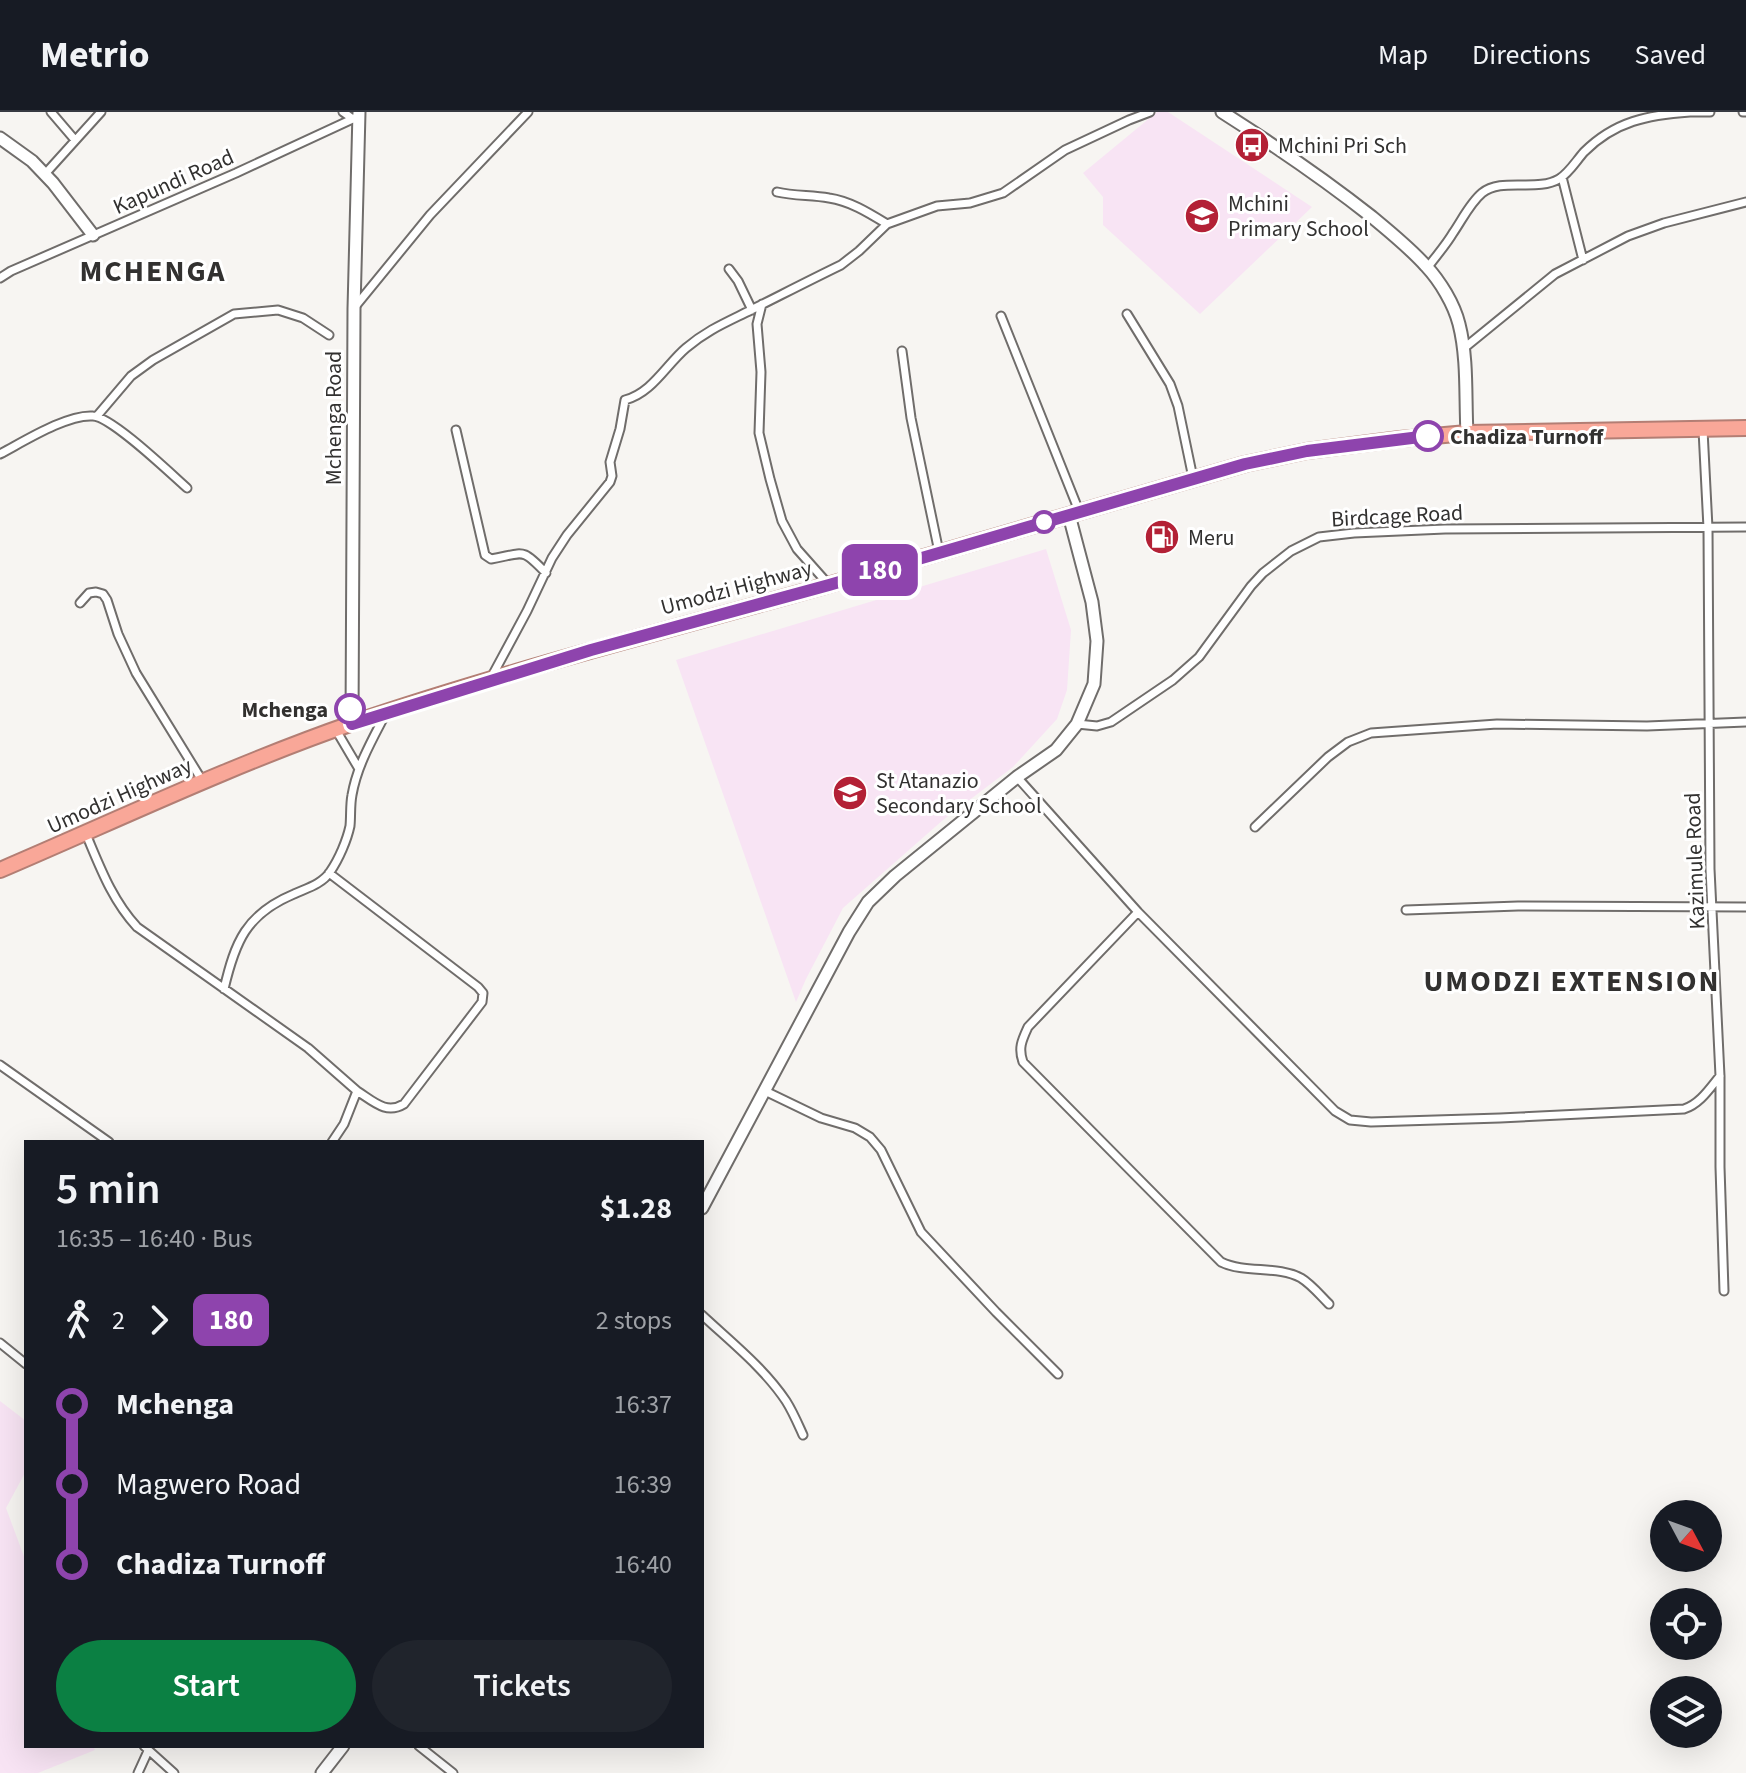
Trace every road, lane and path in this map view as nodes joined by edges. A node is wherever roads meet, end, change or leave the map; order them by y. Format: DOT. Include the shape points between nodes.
graph roads {
  1 [pos="51,112"];
  2 [pos="101,112"];
  3 [pos="343,112"];
  4 [pos="528,112"];
  5 [pos="1150,112"];
  6 [pos="1222,112"];
  7 [pos="1690,112"];
  8 [pos="1710,112"];
  9 [pos="1657,115"];
  10 [pos="357,116"];
  11 [pos="0,138"];
  12 [pos="75,140"];
  13 [pos="45,174"];
  14 [pos="1562,177"];
  15 [pos="777,192"];
  16 [pos="1746,202"];
  17 [pos="887,224"];
  18 [pos="93,235"];
  19 [pos="1583,260"];
  20 [pos="1428,267"];
  21 [pos="729,269"];
  22 [pos="0,278"];
  23 [pos="762,304"];
  24 [pos="354,309"];
  25 [pos="752,310"];
  26 [pos="1127,314"];
  27 [pos="1001,316"];
  28 [pos="329,335"];
  29 [pos="1463,349"];
  30 [pos="902,351"];
  31 [pos="97,416"];
  32 [pos="1746,428"];
  33 [pos="1703,429"];
  34 [pos="456,430"];
  35 [pos="1467,433"];
  36 [pos="0,454"];
  37 [pos="1193,478"];
  38 [pos="187,488"];
  39 [pos="1074,513"];
  40 [pos="1746,527"];
  41 [pos="1708,528"];
  42 [pos="939,552"];
  43 [pos="546,573"];
  44 [pos="829,585"];
  45 [pos="80,603"];
  46 [pos="490,680"];
  47 [pos="386,713"];
  48 [pos="1709,722"];
  49 [pos="1746,722"];
  50 [pos="352,724"];
  51 [pos="1077,724"];
  52 [pos="336,730"];
  53 [pos="359,769"];
  54 [pos="1017,777"];
  55 [pos="203,782"];
  56 [pos="1255,827"];
  57 [pos="86,834"];
  58 [pos="0,870"];
  59 [pos="329,873"];
  60 [pos="1746,907"];
  61 [pos="1712,908"];
  62 [pos="1406,910"];
  63 [pos="1138,912"];
  64 [pos="224,989"];
  65 [pos="0,1065"];
  66 [pos="1720,1076"];
  67 [pos="357,1091"];
  68 [pos="765,1091"];
  69 [pos="106,1140"];
  70 [pos="333,1140"];
  71 [pos="704,1204"];
  72 [pos="1724,1291"];
  73 [pos="1329,1304"];
  74 [pos="704,1317"];
  75 [pos="0,1343"];
  76 [pos="24,1362"];
  77 [pos="1058,1374"];
  78 [pos="803,1435"];
  79 [pos="341,1748"];
  80 [pos="422,1748"];
  81 [pos="146,1749"];
  82 [pos="138,1773"];
  83 [pos="174,1773"];
  84 [pos="322,1773"];
  85 [pos="453,1773"];
  1 -- 12 [label="street"];
  2 -- 12 [label="street"];
  3 -- 10 [label="street"];
  4 -- 24 [label="street" via="430,215"];
  5 -- 17 [label="street" via="1065,150 1003,193 937,206"];
  6 -- 20 [label="street" via="1344,195"];
  7 -- 8 [label="street"];
  7 -- 9 [label="street"];
  9 -- 14 [label="street" via="1625,123 1606,135"];
  10 -- 18 [label="street, Kapundi Road"];
  10 -- 24 [label="street, Mchenga Road"];
  11 -- 13 [label="street"];
  12 -- 13 [label="street"];
  13 -- 18 [label="street"];
  14 -- 19 [label="street"];
  14 -- 20 [label="street" via="1549,183 1490,187"];
  15 -- 17 [label="street" via="831,198"];
  16 -- 19 [label="street" via="1664,223"];
  17 -- 23 [label="street" via="841,265"];
  18 -- 22 [label="street, Kapundi Road"];
  19 -- 29 [label="street" via="1555,274"];
  20 -- 29 [label="street" via="1458,322"];
  21 -- 25 [label="street"];
  23 -- 25 [label="street"];
  23 -- 44 [label="street" via="757,324 759,433 772,489 797,549"];
  24 -- 50 [label="street, Mchenga Road"];
  25 -- 43 [label="street" via="708,330 663,374 625,400 610,482 567,535"];
  26 -- 37 [label="street" via="1170,384"];
  27 -- 39 [label="street"];
  28 -- 31 [label="street" via="278,310 234,314 131,376"];
  29 -- 35 [label="street"];
  30 -- 42 [label="street"];
  31 -- 36 [label="street" via="64,422"];
  31 -- 38 [label="street"];
  32 -- 33 [label="highway, Umodzi Highway"];
  33 -- 35 [label="highway, Umodzi Highway"];
  33 -- 41 [label="street, Kazimule Road"];
  34 -- 43 [label="street" via="485,555 491,559 528,554"];
  35 -- 37 [label="highway, Umodzi Highway" via="1307,451"];
  37 -- 39 [label="highway, Umodzi Highway"];
  39 -- 42 [label="highway, Umodzi Highway"];
  39 -- 51 [label="street" via="1097,641 1094,684"];
  40 -- 41 [label="street, Birdcage Road"];
  41 -- 48 [label="street, Kazimule Road"];
  41 -- 51 [label="street, Birdcage Road" via="1445,529 1319,537 1263,573 1199,657 1173,680 1111,722"];
  42 -- 44 [label="highway, Umodzi Highway"];
  43 -- 46 [label="street"];
  44 -- 46 [label="highway, Umodzi Highway"];
  45 -- 55 [label="street" via="89,593 103,594 136,673"];
  46 -- 47 [label="highway, Umodzi Highway"];
  47 -- 50 [label="highway, Umodzi Highway"];
  47 -- 53 [label="street"];
  48 -- 49 [label="street"];
  48 -- 56 [label="street" via="1497,724 1371,733 1328,757"];
  48 -- 61 [label="street, Kazimule Road"];
  50 -- 52 [label="highway, Umodzi Highway"];
  51 -- 54 [label="street" via="1056,750"];
  52 -- 53 [label="street"];
  52 -- 55 [label="highway, Umodzi Highway"];
  53 -- 59 [label="street" via="350,828"];
  54 -- 63 [label="street"];
  54 -- 68 [label="street" via="868,902"];
  55 -- 57 [label="highway, Umodzi Highway"];
  57 -- 58 [label="highway, Umodzi Highway"];
  57 -- 64 [label="street" via="124,913"];
  59 -- 64 [label="street" via="249,926 234,950"];
  59 -- 67 [label="street" via="483,993 482,1002 404,1104 387,1109"];
  60 -- 61 [label="street"];
  61 -- 62 [label="street"];
  61 -- 66 [label="street, Kazimule Road"];
  63 -- 66 [label="street" via="1335,1111 1350,1120 1684,1109 1700,1100"];
  63 -- 73 [label="street" via="1028,1027 1021,1043 1023,1062 1221,1262 1292,1274"];
  64 -- 67 [label="street" via="308,1048"];
  65 -- 69 [label="street"];
  66 -- 72 [label="street, Kazimule Road"];
  67 -- 70 [label="street"];
  68 -- 71 [label="street"];
  68 -- 77 [label="street" via="870,1137 921,1232"];
  74 -- 78 [label="street" via="772,1383"];
  75 -- 76 [label="street"];
  79 -- 84 [label="street"];
  80 -- 85 [label="street"];
  81 -- 82 [label="street"];
  81 -- 83 [label="street"];
}
